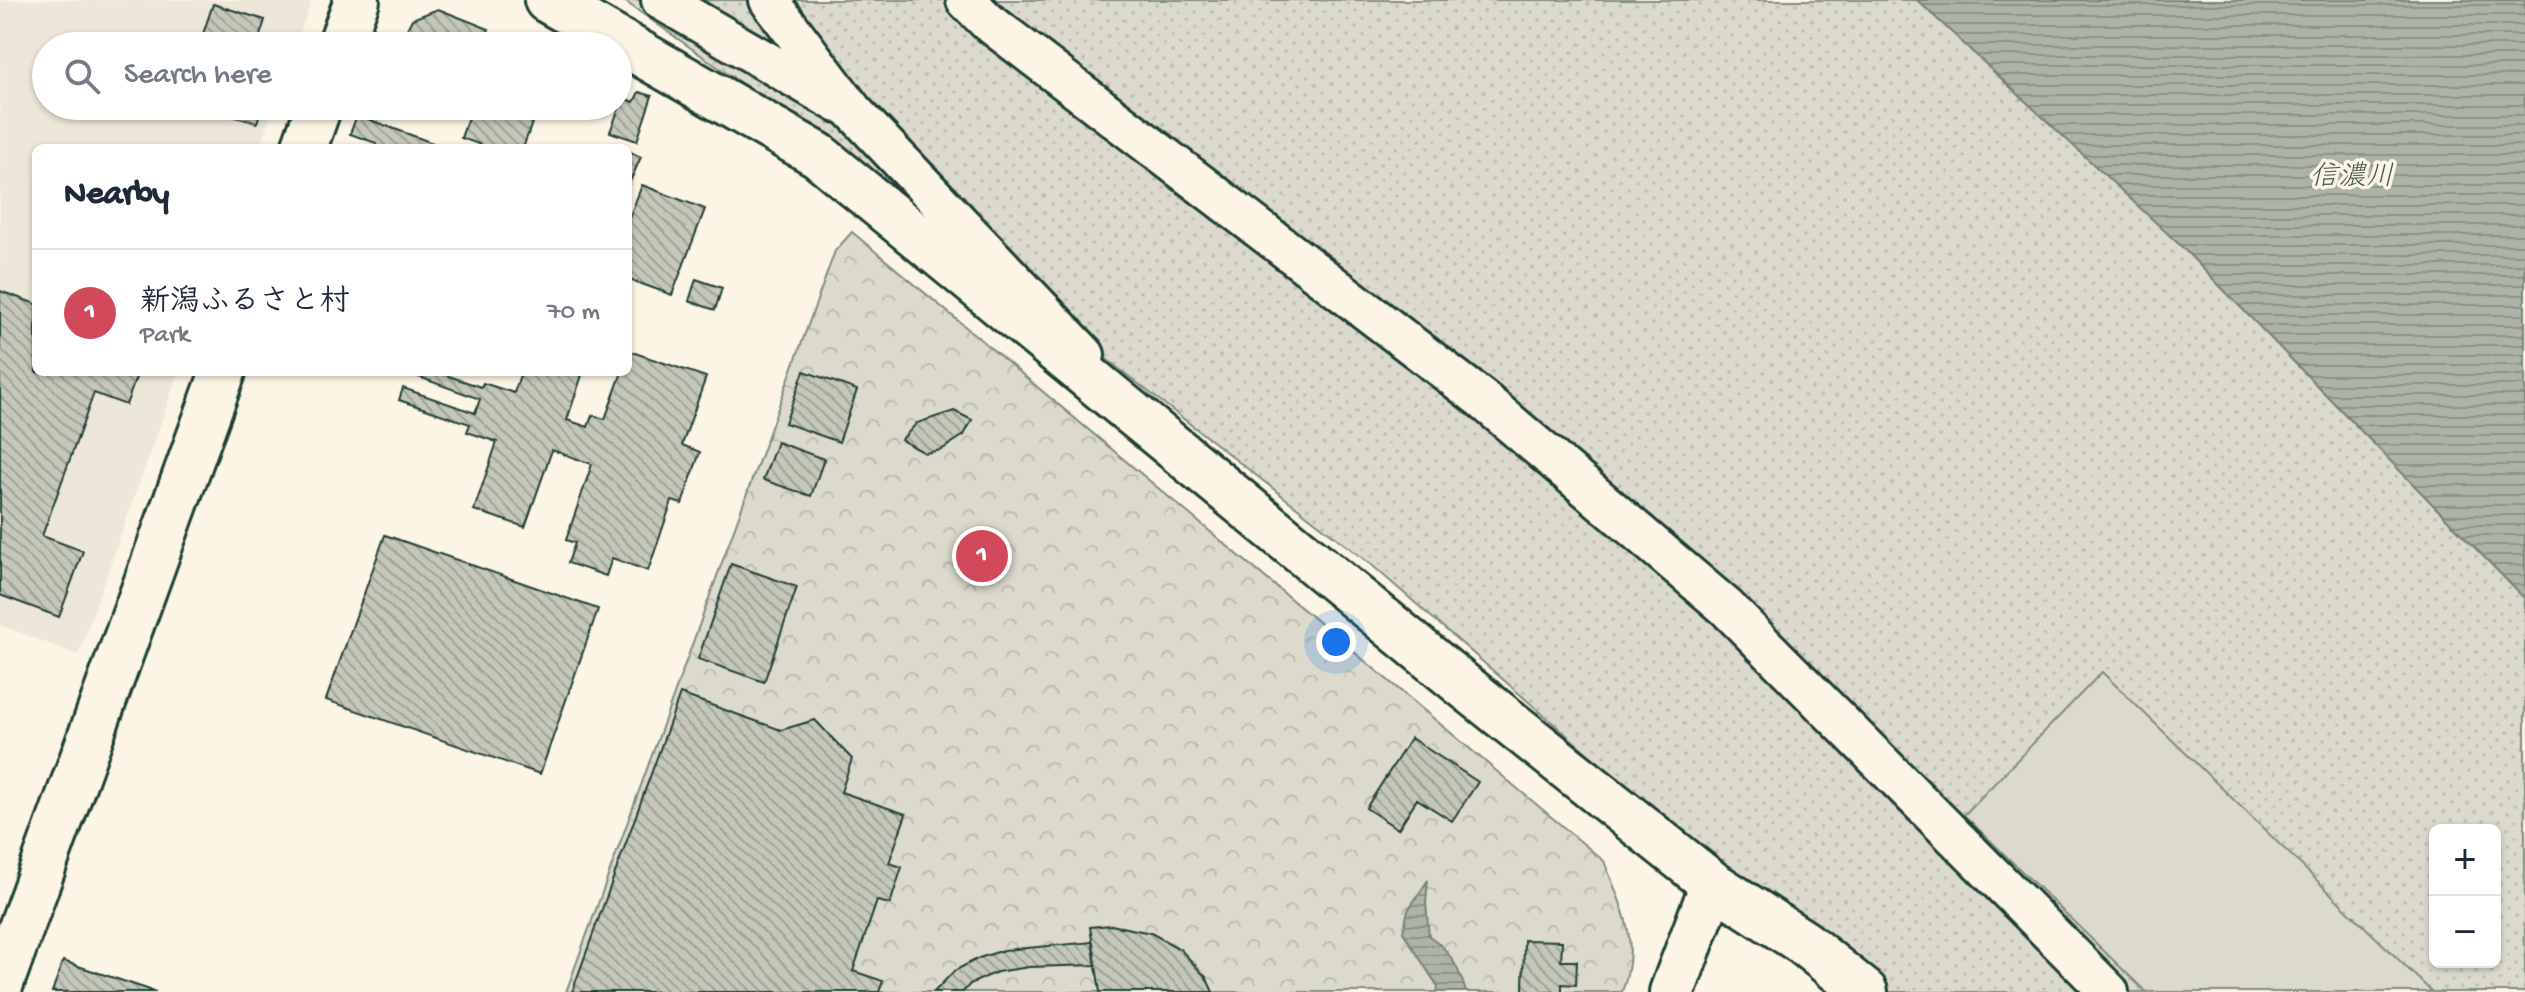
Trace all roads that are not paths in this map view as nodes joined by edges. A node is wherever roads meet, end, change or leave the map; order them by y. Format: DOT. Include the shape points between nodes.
graph roads {
  1 [pos="357,0"];
  2 [pos="547,0"];
  3 [pos="661,0"];
  4 [pos="769,0"];
  5 [pos="966,0"];
  6 [pos="345,32"];
  7 [pos="603,32"];
  8 [pos="632,49"];
  9 [pos="853,111"];
  10 [pos="314,120"];
  11 [pos="305,144"];
  12 [pos="222,376"];
  13 [pos="1133,413"];
  14 [pos="1713,884"];
  15 [pos="0,986"];
  16 [pos="1672,992"];
  17 [pos="1865,992"];
  18 [pos="2109,992"];
  1 -- 6 [label="street"];
  2 -- 7 [label="street"];
  3 -- 9 [label="street"];
  4 -- 9 [label="street"];
  5 -- 18 [label="street" via="999,31 1482,399 1726,607"];
  8 -- 13 [label="street" via="818,155"];
  9 -- 13 [label="street" via="1119,391"];
  10 -- 11 [label="street"];
  12 -- 15 [label="street"];
  13 -- 14 [label="street"];
  14 -- 16 [label="street"];
  14 -- 17 [label="street" via="1804,943"];
}
